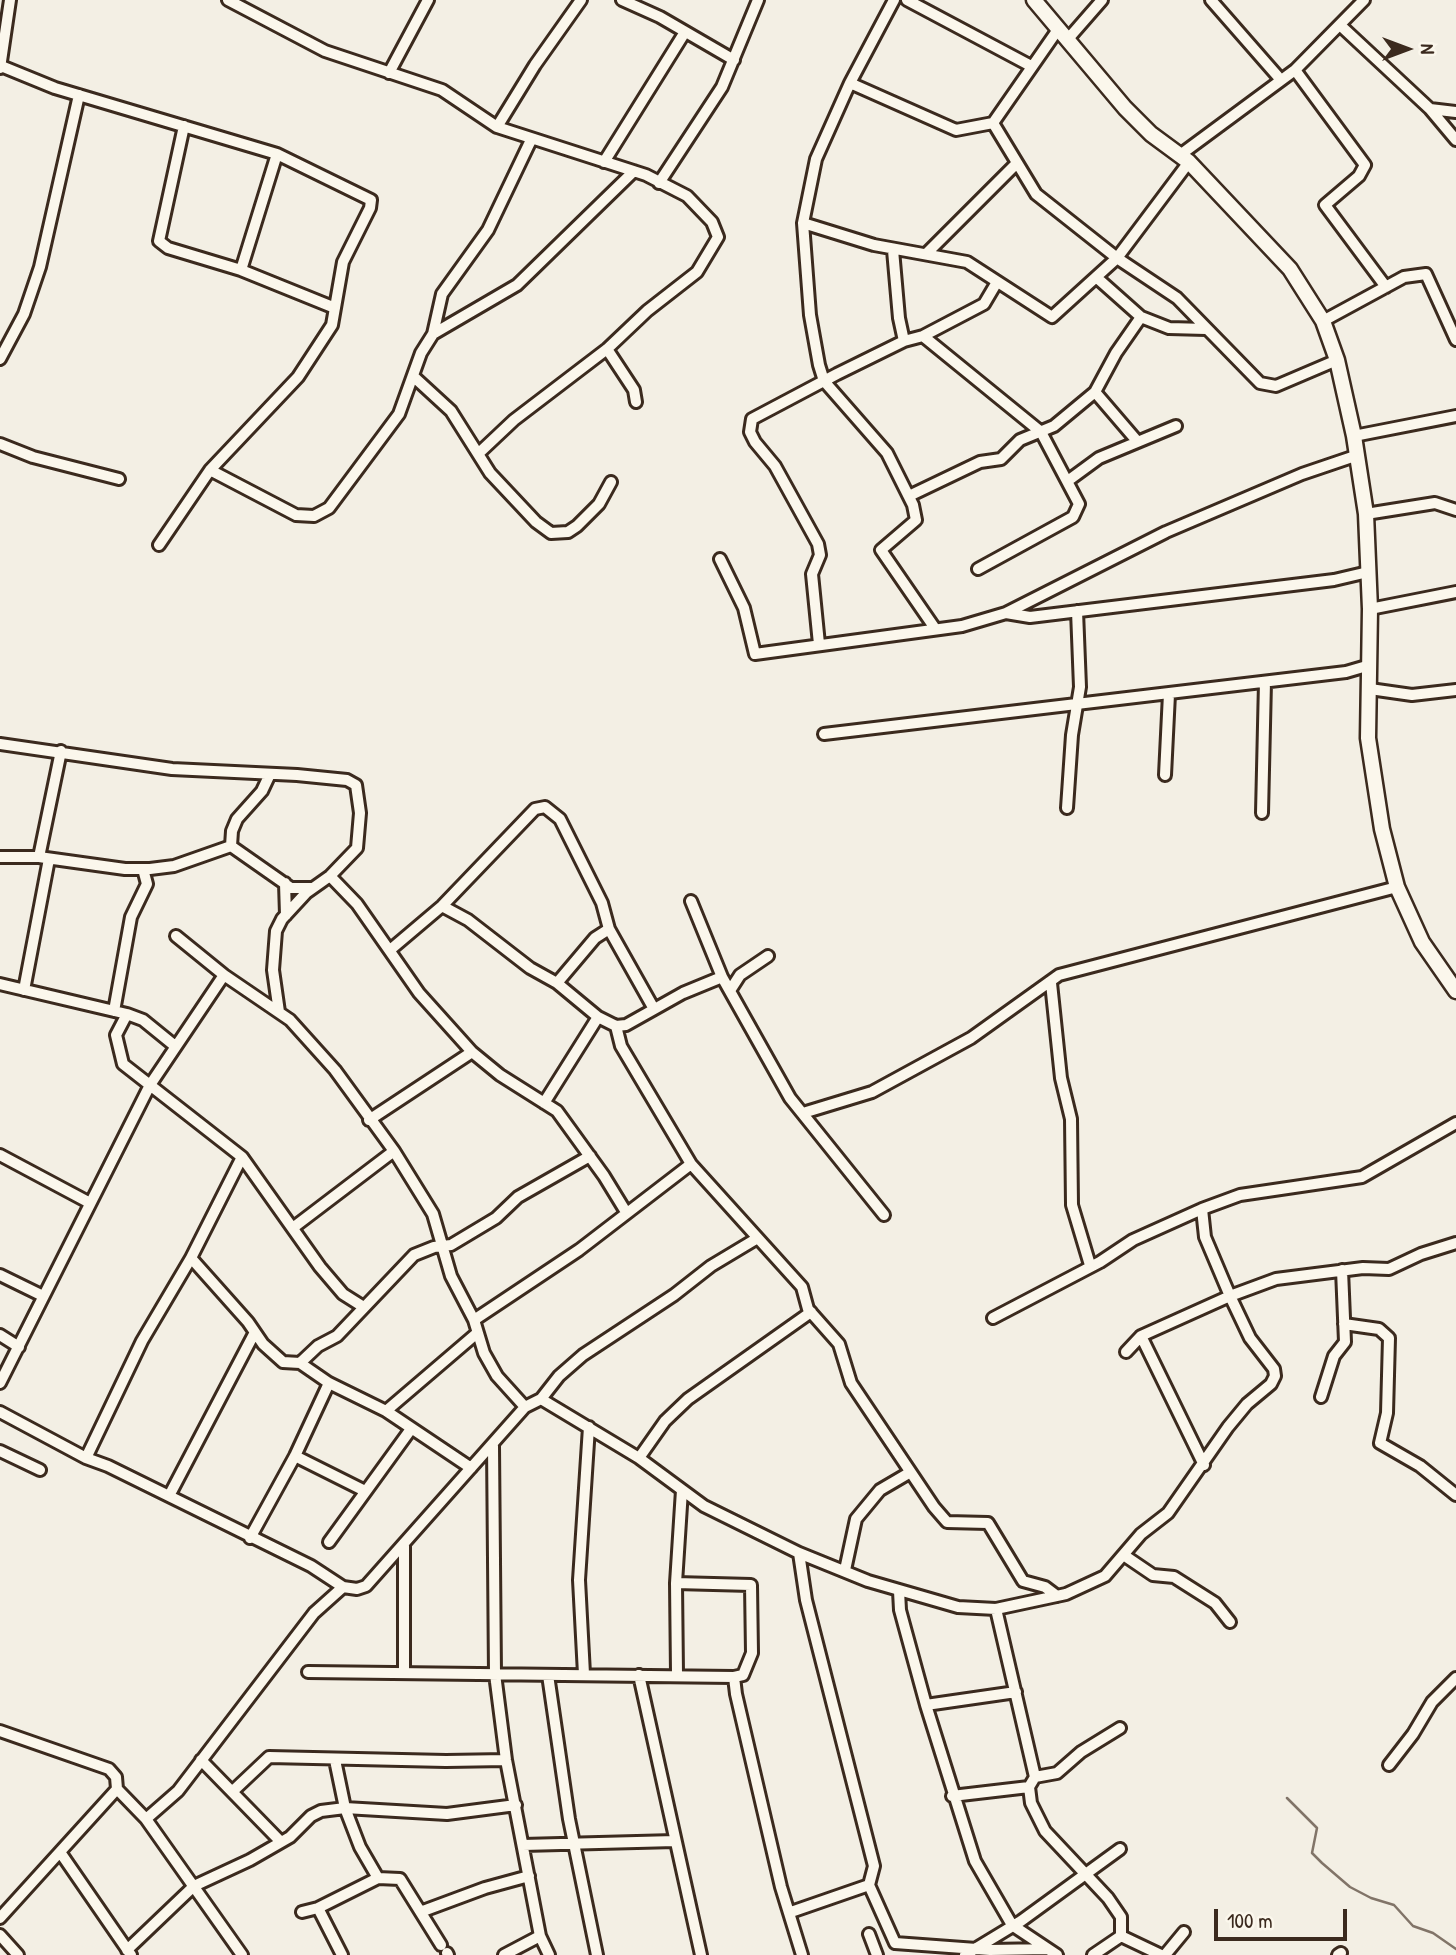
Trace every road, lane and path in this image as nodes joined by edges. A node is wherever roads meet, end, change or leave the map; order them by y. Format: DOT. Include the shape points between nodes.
graph roads {
  1 [pos="10,0"];
  2 [pos="228,0"];
  3 [pos="428,0"];
  4 [pos="580,0"];
  5 [pos="622,0"];
  6 [pos="758,0"];
  7 [pos="894,0"];
  8 [pos="907,0"];
  9 [pos="1034,0"];
  10 [pos="1102,0"];
  11 [pos="1211,0"];
  12 [pos="1364,0"];
  13 [pos="1341,26"];
  14 [pos="685,32"];
  15 [pos="1064,34"];
  16 [pos="734,60"];
  17 [pos="1031,66"];
  18 [pos="0,67"];
  19 [pos="1295,70"];
  20 [pos="389,73"];
  21 [pos="1281,80"];
  22 [pos="850,83"];
  23 [pos="79,95"];
  24 [pos="1430,109"];
  25 [pos="1456,112"];
  26 [pos="993,122"];
  27 [pos="184,125"];
  28 [pos="497,127"];
  29 [pos="531,140"];
  30 [pos="1456,140"];
  31 [pos="277,155"];
  32 [pos="1184,159"];
  33 [pos="604,162"];
  34 [pos="1016,164"];
  35 [pos="634,171"];
  36 [pos="659,183"];
  37 [pos="803,223"];
  38 [pos="892,250"];
  39 [pos="926,254"];
  40 [pos="1117,258"];
  41 [pos="241,270"];
  42 [pos="1096,277"];
  43 [pos="996,282"];
  44 [pos="1386,287"];
  45 [pos="334,307"];
  46 [pos="1141,317"];
  47 [pos="1323,321"];
  48 [pos="1206,329"];
  49 [pos="433,334"];
  50 [pos="923,336"];
  51 [pos="1456,340"];
  52 [pos="904,341"];
  53 [pos="607,349"];
  54 [pos="0,359"];
  55 [pos="1337,360"];
  56 [pos="414,377"];
  57 [pos="824,381"];
  58 [pos="1095,392"];
  59 [pos="636,402"];
  60 [pos="1456,416"];
  61 [pos="1176,426"];
  62 [pos="1041,432"];
  63 [pos="1354,436"];
  64 [pos="1137,441"];
  65 [pos="0,444"];
  66 [pos="480,453"];
  67 [pos="1357,455"];
  68 [pos="210,470"];
  69 [pos="119,479"];
  70 [pos="1069,480"];
  71 [pos="611,482"];
  72 [pos="909,495"];
  73 [pos="1456,510"];
  74 [pos="1366,514"];
  75 [pos="159,545"];
  76 [pos="720,559"];
  77 [pos="978,569"];
  78 [pos="1368,572"];
  79 [pos="1456,592"];
  80 [pos="1370,609"];
  81 [pos="1077,611"];
  82 [pos="1006,613"];
  83 [pos="934,627"];
  84 [pos="819,644"];
  85 [pos="1370,665"];
  86 [pos="1265,682"];
  87 [pos="1370,689"];
  88 [pos="1456,690"];
  89 [pos="1170,694"];
  90 [pos="1078,705"];
  91 [pos="824,734"];
  92 [pos="0,744"];
  93 [pos="61,751"];
  94 [pos="270,774"];
  95 [pos="1165,775"];
  96 [pos="1067,808"];
  97 [pos="1262,813"];
  98 [pos="230,846"];
  99 [pos="0,857"];
  100 [pos="44,858"];
  101 [pos="143,869"];
  102 [pos="330,876"];
  103 [pos="285,883"];
  104 [pos="1397,887"];
  105 [pos="311,888"];
  106 [pos="691,901"];
  107 [pos="442,906"];
  108 [pos="286,915"];
  109 [pos="609,929"];
  110 [pos="176,936"];
  111 [pos="390,950"];
  112 [pos="768,956"];
  113 [pos="224,975"];
  114 [pos="722,977"];
  115 [pos="557,983"];
  116 [pos="1051,983"];
  117 [pos="1454,983"];
  118 [pos="0,984"];
  119 [pos="731,989"];
  120 [pos="24,990"];
  121 [pos="654,1009"];
  122 [pos="114,1011"];
  123 [pos="279,1012"];
  124 [pos="127,1014"];
  125 [pos="598,1017"];
  126 [pos="616,1026"];
  127 [pos="175,1046"];
  128 [pos="472,1052"];
  129 [pos="150,1085"];
  130 [pos="544,1103"];
  131 [pos="803,1113"];
  132 [pos="369,1120"];
  133 [pos="1453,1128"];
  134 [pos="394,1151"];
  135 [pos="0,1155"];
  136 [pos="590,1156"];
  137 [pos="242,1157"];
  138 [pos="691,1164"];
  139 [pos="90,1203"];
  140 [pos="1202,1209"];
  141 [pos="625,1212"];
  142 [pos="884,1215"];
  143 [pos="294,1227"];
  144 [pos="756,1239"];
  145 [pos="1456,1243"];
  146 [pos="445,1246"];
  147 [pos="191,1258"];
  148 [pos="1090,1265"];
  149 [pos="1342,1270"];
  150 [pos="0,1275"];
  151 [pos="43,1296"];
  152 [pos="1230,1296"];
  153 [pos="362,1306"];
  154 [pos="811,1312"];
  155 [pos="993,1318"];
  156 [pos="474,1320"];
  157 [pos="1344,1324"];
  158 [pos="476,1334"];
  159 [pos="0,1335"];
  160 [pos="254,1335"];
  161 [pos="1141,1336"];
  162 [pos="19,1347"];
  163 [pos="1126,1352"];
  164 [pos="300,1363"];
  165 [pos="0,1383"];
  166 [pos="329,1383"];
  167 [pos="1321,1397"];
  168 [pos="541,1399"];
  169 [pos="525,1407"];
  170 [pos="386,1411"];
  171 [pos="0,1412"];
  172 [pos="589,1427"];
  173 [pos="411,1429"];
  174 [pos="493,1446"];
  175 [pos="0,1451"];
  176 [pos="295,1456"];
  177 [pos="86,1458"];
  178 [pos="639,1458"];
  179 [pos="1204,1465"];
  180 [pos="471,1468"];
  181 [pos="40,1470"];
  182 [pos="909,1473"];
  183 [pos="682,1490"];
  184 [pos="365,1491"];
  185 [pos="1456,1495"];
  186 [pos="169,1496"];
  187 [pos="250,1538"];
  188 [pos="329,1542"];
  189 [pos="404,1546"];
  190 [pos="799,1553"];
  191 [pos="1125,1556"];
  192 [pos="845,1570"];
  193 [pos="676,1583"];
  194 [pos="343,1587"];
  195 [pos="899,1591"];
  196 [pos="1057,1596"];
  197 [pos="996,1609"];
  198 [pos="1230,1622"];
  199 [pos="308,1672"];
  200 [pos="404,1673"];
  201 [pos="495,1674"];
  202 [pos="584,1674"];
  203 [pos="677,1674"];
  204 [pos="548,1675"];
  205 [pos="639,1675"];
  206 [pos="734,1677"];
  207 [pos="1456,1678"];
  208 [pos="1016,1692"];
  209 [pos="926,1705"];
  210 [pos="1120,1728"];
  211 [pos="0,1731"];
  212 [pos="201,1760"];
  213 [pos="335,1760"];
  214 [pos="506,1760"];
  215 [pos="1389,1765"];
  216 [pos="1032,1782"];
  217 [pos="117,1789"];
  218 [pos="233,1791"];
  219 [pos="953,1796"];
  220 [pos="516,1805"];
  221 [pos="345,1808"];
  222 [pos="146,1819"];
  223 [pos="280,1841"];
  224 [pos="675,1841"];
  225 [pos="523,1845"];
  226 [pos="575,1845"];
  227 [pos="1120,1849"];
  228 [pos="60,1852"];
  229 [pos="1084,1872"];
  230 [pos="529,1876"];
  231 [pos="377,1878"];
  232 [pos="869,1885"];
  233 [pos="194,1886"];
  234 [pos="318,1908"];
  235 [pos="302,1912"];
  236 [pos="423,1912"];
  237 [pos="791,1912"];
  238 [pos="0,1918"];
  239 [pos="1012,1925"];
  240 [pos="1184,1932"];
  241 [pos="869,1934"];
  242 [pos="0,1935"];
  243 [pos="540,1936"];
  244 [pos="1121,1936"];
  245 [pos="895,1943"];
  246 [pos="445,1951"];
  247 [pos="1052,1952"];
  248 [pos="129,1953"];
  249 [pos="973,1953"];
  250 [pos="18,1955"];
  251 [pos="242,1955"];
  252 [pos="342,1955"];
  253 [pos="503,1955"];
  254 [pos="550,1955"];
  255 [pos="597,1955"];
  256 [pos="701,1955"];
  257 [pos="802,1955"];
  258 [pos="877,1955"];
  259 [pos="890,1955"];
  260 [pos="1093,1955"];
  261 [pos="1163,1955"];
  1 -- 18 [label="street"];
  2 -- 20 [label="street" via="325,51"];
  3 -- 20 [label="street"];
  4 -- 28 [label="street"];
  5 -- 14 [label="street"];
  6 -- 16 [label="street"];
  7 -- 22 [label="street"];
  8 -- 17 [label="street"];
  9 -- 15 [label="street"];
  10 -- 15 [label="street"];
  11 -- 21 [label="street"];
  12 -- 13 [label="street"];
  13 -- 19 [label="street"];
  13 -- 24 [label="street"];
  14 -- 16 [label="street"];
  14 -- 33 [label="street"];
  15 -- 17 [label="street"];
  15 -- 32 [label="street" via="1125,108"];
  16 -- 36 [label="street" via="722,87"];
  17 -- 26 [label="street"];
  18 -- 23 [label="street"];
  19 -- 21 [label="street"];
  19 -- 44 [label="street" via="1366,165 1325,205"];
  20 -- 28 [label="street" via="442,90"];
  21 -- 32 [label="street"];
  22 -- 26 [label="street" via="956,130"];
  22 -- 37 [label="street" via="816,159"];
  23 -- 27 [label="street"];
  23 -- 54 [label="street" via="40,267 24,314"];
  24 -- 25 [label="street"];
  24 -- 30 [label="street"];
  26 -- 34 [label="street"];
  27 -- 31 [label="street"];
  27 -- 41 [label="street" via="159,241 168,248"];
  28 -- 29 [label="street"];
  29 -- 33 [label="street"];
  29 -- 49 [label="street" via="488,230 442,294"];
  31 -- 41 [label="street"];
  31 -- 45 [label="street" via="371,200 343,262"];
  32 -- 40 [label="street"];
  32 -- 47 [label="street" via="1290,269"];
  33 -- 35 [label="street"];
  34 -- 39 [label="street"];
  34 -- 40 [label="street" via="1055,211"];
  35 -- 36 [label="street"];
  35 -- 49 [label="street" via="517,285"];
  36 -- 53 [label="street" via="687,196 712,222 718,237 697,272"];
  37 -- 38 [label="street"];
  37 -- 57 [label="street" via="810,315"];
  38 -- 39 [label="street"];
  38 -- 52 [label="street"];
  39 -- 43 [label="street" via="967,262"];
  40 -- 42 [label="street"];
  40 -- 48 [label="street" via="1177,298"];
  41 -- 45 [label="street"];
  42 -- 43 [label="street" via="1052,317"];
  42 -- 46 [label="street"];
  43 -- 50 [label="street" via="984,304"];
  44 -- 47 [label="street"];
  44 -- 51 [label="street" via="1426,274"];
  45 -- 68 [label="street" via="332,325 298,377"];
  46 -- 48 [label="street" via="1170,328"];
  46 -- 58 [label="street"];
  47 -- 55 [label="street"];
  48 -- 55 [label="street" via="1249,376 1266,386"];
  49 -- 56 [label="street"];
  50 -- 52 [label="street"];
  50 -- 62 [label="street"];
  52 -- 57 [label="street"];
  53 -- 59 [label="street" via="634,390"];
  53 -- 66 [label="street" via="514,420"];
  55 -- 63 [label="street"];
  56 -- 66 [label="street" via="441,400"];
  56 -- 68 [label="street" via="393,425 329,508 314,516 296,515"];
  57 -- 72 [label="street" via="887,453"];
  57 -- 84 [label="street" via="752,419 750,432 775,466 818,544 820,555 812,574"];
  58 -- 62 [label="street"];
  58 -- 64 [label="street"];
  60 -- 63 [label="street"];
  61 -- 64 [label="street"];
  62 -- 70 [label="street"];
  62 -- 72 [label="street" via="1020,440 995,462 980,462"];
  63 -- 67 [label="street"];
  64 -- 70 [label="street" via="1099,458"];
  65 -- 69 [label="street"];
  66 -- 71 [label="street" via="490,473 551,533 577,526 600,504"];
  67 -- 74 [label="street"];
  67 -- 82 [label="street" via="1167,532"];
  68 -- 75 [label="street"];
  70 -- 77 [label="street" via="1079,504 1073,517"];
  72 -- 83 [label="street" via="916,520 881,550"];
  73 -- 74 [label="street" via="1435,503"];
  74 -- 78 [label="street"];
  76 -- 84 [label="street" via="744,608 755,654"];
  78 -- 80 [label="street"];
  78 -- 81 [label="street"];
  79 -- 80 [label="street"];
  80 -- 85 [label="street"];
  81 -- 82 [label="street" via="1030,617"];
  81 -- 90 [label="street"];
  82 -- 83 [label="street" via="972,624"];
  83 -- 84 [label="street"];
  85 -- 86 [label="street"];
  85 -- 87 [label="street"];
  86 -- 89 [label="street"];
  86 -- 97 [label="street"];
  87 -- 88 [label="street" via="1412,695"];
  87 -- 104 [label="street" via="1368,738 1382,829"];
  89 -- 90 [label="street"];
  89 -- 95 [label="street"];
  90 -- 91 [label="street"];
  90 -- 96 [label="street"];
  92 -- 93 [label="street"];
  93 -- 94 [label="street" via="184,771"];
  93 -- 100 [label="street"];
  94 -- 98 [label="street" via="262,791 237,819"];
  94 -- 102 [label="street" via="348,780 356,785 358,848"];
  98 -- 101 [label="street" via="174,866"];
  98 -- 103 [label="street"];
  99 -- 100 [label="street"];
  100 -- 101 [label="street"];
  100 -- 120 [label="street"];
  101 -- 122 [label="street" via="147,884 131,917"];
  102 -- 105 [label="street"];
  102 -- 111 [label="street"];
  103 -- 105 [label="street" via="291,888"];
  103 -- 108 [label="street"];
  104 -- 116 [label="street" via="1059,975"];
  104 -- 117 [label="street" via="1422,942"];
  105 -- 108 [label="street"];
  106 -- 114 [label="street"];
  107 -- 109 [label="street" via="535,809 545,807 561,819 602,903"];
  107 -- 111 [label="street"];
  107 -- 115 [label="street"];
  108 -- 123 [label="street" via="273,941"];
  109 -- 115 [label="street" via="595,938"];
  109 -- 121 [label="street"];
  110 -- 113 [label="street"];
  111 -- 128 [label="street" via="419,993"];
  112 -- 119 [label="street" via="740,975"];
  113 -- 123 [label="street"];
  113 -- 127 [label="street"];
  114 -- 119 [label="street"];
  114 -- 121 [label="street"];
  115 -- 125 [label="street"];
  116 -- 131 [label="street" via="971,1038 872,1092"];
  116 -- 148 [label="street" via="1061,1078 1071,1119 1072,1205"];
  118 -- 120 [label="street"];
  119 -- 131 [label="street" via="790,1098"];
  120 -- 122 [label="street"];
  121 -- 126 [label="street"];
  122 -- 124 [label="street"];
  123 -- 132 [label="street" via="324,1056"];
  124 -- 127 [label="street" via="143,1020"];
  124 -- 129 [label="street" via="116,1035 119,1058"];
  125 -- 126 [label="street"];
  125 -- 130 [label="street"];
  126 -- 138 [label="street" via="621,1046"];
  127 -- 129 [label="street"];
  128 -- 130 [label="street"];
  128 -- 132 [label="street"];
  129 -- 137 [label="street"];
  129 -- 139 [label="street"];
  130 -- 136 [label="street" via="557,1111"];
  131 -- 142 [label="street"];
  132 -- 134 [label="street"];
  133 -- 140 [label="street" via="1362,1177 1240,1195"];
  134 -- 143 [label="street"];
  134 -- 146 [label="street" via="433,1214"];
  135 -- 139 [label="street"];
  136 -- 141 [label="street"];
  136 -- 146 [label="street" via="518,1197 496,1219"];
  137 -- 143 [label="street"];
  137 -- 147 [label="street"];
  138 -- 141 [label="street"];
  138 -- 144 [label="street"];
  139 -- 151 [label="street"];
  140 -- 148 [label="street"];
  140 -- 152 [label="street" via="1205,1237"];
  141 -- 156 [label="street" via="579,1250"];
  143 -- 153 [label="street" via="330,1279"];
  144 -- 154 [label="street" via="802,1287"];
  144 -- 168 [label="street" via="583,1355"];
  145 -- 149 [label="street" via="1389,1269"];
  146 -- 153 [label="street" via="414,1255"];
  146 -- 156 [label="street" via="451,1276"];
  147 -- 160 [label="street" via="248,1322"];
  147 -- 177 [label="street" via="142,1341"];
  148 -- 155 [label="street"];
  149 -- 152 [label="street" via="1292,1275"];
  149 -- 157 [label="street"];
  150 -- 151 [label="street"];
  151 -- 162 [label="street"];
  152 -- 161 [label="street"];
  152 -- 179 [label="street" via="1275,1376 1228,1427"];
  153 -- 164 [label="street" via="337,1336"];
  154 -- 178 [label="street" via="688,1399 665,1421"];
  154 -- 182 [label="street" via="839,1345 851,1383"];
  156 -- 158 [label="street"];
  157 -- 167 [label="street" via="1345,1342 1334,1356"];
  157 -- 185 [label="street" via="1379,1329 1389,1338 1387,1413 1380,1443 1420,1465"];
  158 -- 169 [label="street" via="497,1376"];
  158 -- 170 [label="street"];
  159 -- 162 [label="street"];
  160 -- 164 [label="street" via="283,1362"];
  160 -- 186 [label="street"];
  161 -- 163 [label="street"];
  161 -- 179 [label="street"];
  162 -- 165 [label="street"];
  164 -- 166 [label="street"];
  166 -- 170 [label="street"];
  166 -- 176 [label="street"];
  168 -- 169 [label="street"];
  168 -- 172 [label="street"];
  169 -- 174 [label="street"];
  170 -- 173 [label="street"];
  171 -- 177 [label="street"];
  172 -- 178 [label="street"];
  172 -- 202 [label="street" via="579,1580"];
  173 -- 180 [label="street"];
  173 -- 184 [label="street"];
  174 -- 180 [label="street"];
  174 -- 201 [label="street"];
  175 -- 181 [label="street"];
  176 -- 184 [label="street"];
  176 -- 187 [label="street"];
  177 -- 186 [label="street"];
  178 -- 183 [label="street"];
  179 -- 191 [label="street" via="1168,1513 1141,1534"];
  180 -- 189 [label="street"];
  182 -- 192 [label="street" via="880,1490 856,1519"];
  182 -- 196 [label="street" via="947,1522 988,1522 1023,1581"];
  183 -- 190 [label="street"];
  183 -- 193 [label="street"];
  184 -- 188 [label="street"];
  186 -- 187 [label="street"];
  187 -- 194 [label="street" via="311,1566"];
  189 -- 194 [label="street" via="366,1586"];
  189 -- 200 [label="street"];
  190 -- 192 [label="street"];
  190 -- 232 [label="street" via="806,1601 874,1867"];
  191 -- 196 [label="street" via="1105,1576"];
  191 -- 198 [label="street" via="1153,1575 1174,1577 1215,1603"];
  192 -- 195 [label="street"];
  193 -- 203 [label="street"];
  193 -- 206 [label="street" via="751,1585 752,1653 743,1675"];
  194 -- 212 [label="street" via="314,1614"];
  195 -- 197 [label="street" via="958,1607"];
  195 -- 209 [label="street"];
  196 -- 197 [label="street"];
  197 -- 208 [label="street"];
  199 -- 200 [label="street"];
  200 -- 201 [label="street"];
  201 -- 204 [label="street"];
  201 -- 214 [label="street"];
  202 -- 204 [label="street"];
  202 -- 205 [label="street"];
  203 -- 205 [label="street"];
  203 -- 206 [label="street"];
  204 -- 226 [label="street"];
  205 -- 224 [label="street"];
  206 -- 237 [label="street" via="781,1887"];
  207 -- 215 [label="street" via="1432,1702"];
  208 -- 209 [label="street"];
  208 -- 216 [label="street"];
  209 -- 219 [label="street"];
  210 -- 216 [label="street" via="1057,1773"];
  211 -- 217 [label="street" via="109,1769 116,1777"];
  212 -- 218 [label="street"];
  212 -- 222 [label="street" via="178,1791"];
  213 -- 214 [label="street"];
  213 -- 218 [label="street" via="269,1757"];
  213 -- 221 [label="street"];
  214 -- 220 [label="street"];
  216 -- 219 [label="street"];
  216 -- 229 [label="street" via="1031,1804 1045,1831"];
  217 -- 222 [label="street"];
  217 -- 228 [label="street"];
  218 -- 223 [label="street"];
  219 -- 239 [label="street" via="975,1861"];
  220 -- 221 [label="street" via="447,1815"];
  220 -- 225 [label="street"];
  221 -- 223 [label="street" via="311,1816"];
  221 -- 231 [label="street"];
  222 -- 233 [label="street"];
  223 -- 233 [label="street"];
  224 -- 226 [label="street"];
  224 -- 256 [label="street"];
  225 -- 226 [label="street"];
  225 -- 230 [label="street"];
  226 -- 255 [label="street"];
  227 -- 229 [label="street"];
  228 -- 238 [label="street"];
  228 -- 248 [label="street"];
  229 -- 239 [label="street"];
  229 -- 244 [label="street" via="1121,1917"];
  230 -- 236 [label="street"];
  230 -- 243 [label="street"];
  231 -- 234 [label="street"];
  231 -- 236 [label="street" via="401,1879"];
  232 -- 237 [label="street"];
  232 -- 245 [label="street"];
  233 -- 248 [label="street"];
  233 -- 251 [label="street"];
  234 -- 235 [label="street"];
  234 -- 252 [label="street"];
  236 -- 246 [label="street"];
  237 -- 257 [label="street"];
  239 -- 247 [label="street"];
  239 -- 249 [label="street"];
  240 -- 261 [label="street"];
  241 -- 258 [label="street"];
  242 -- 250 [label="street"];
  243 -- 253 [label="street"];
  243 -- 254 [label="street"];
  244 -- 260 [label="street"];
  244 -- 261 [label="street"];
  245 -- 249 [label="street"];
  245 -- 259 [label="street"];
  247 -- 249 [label="street"];
}
